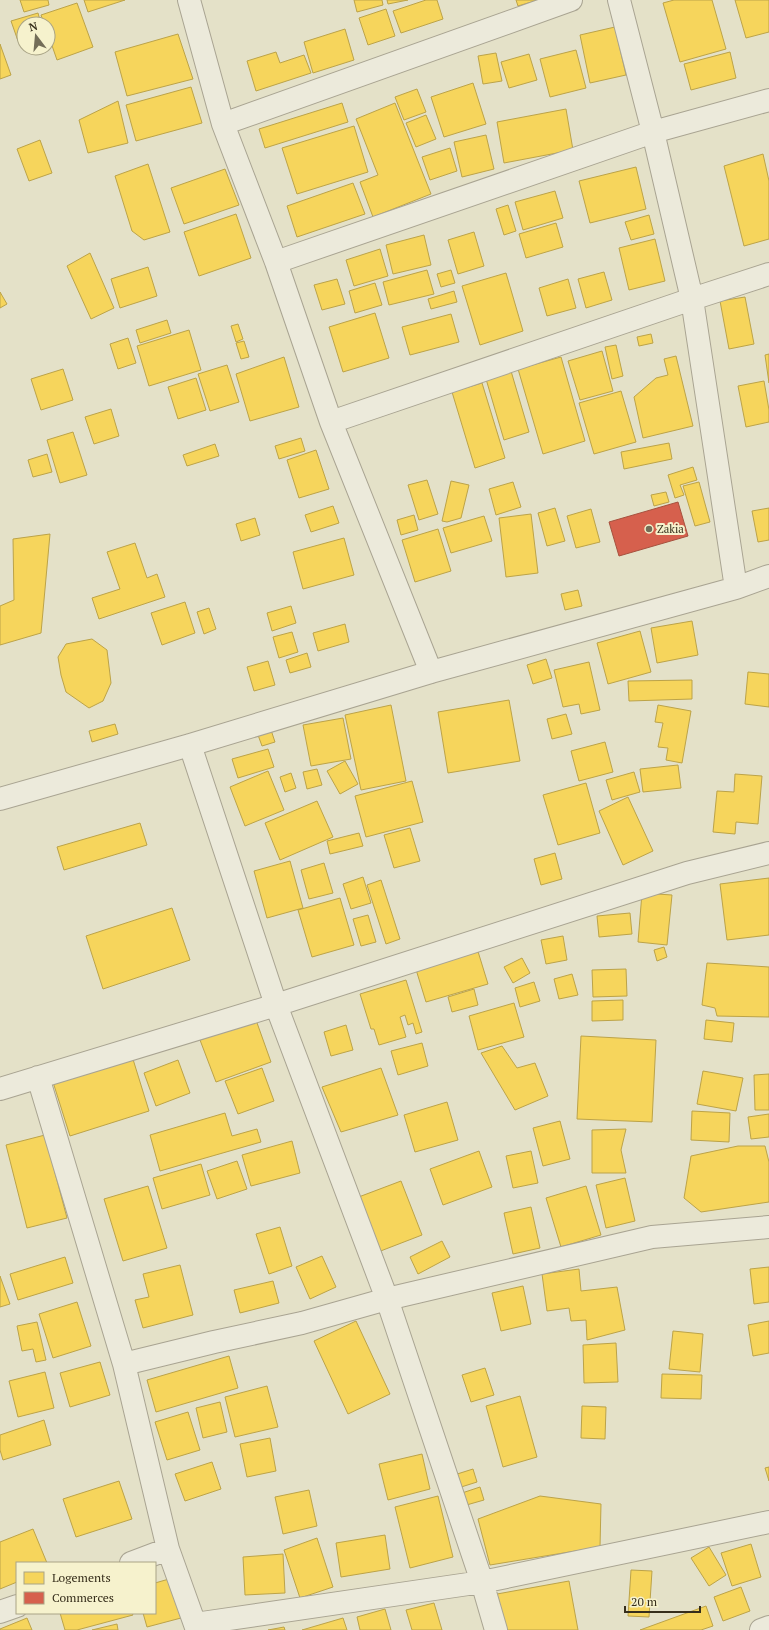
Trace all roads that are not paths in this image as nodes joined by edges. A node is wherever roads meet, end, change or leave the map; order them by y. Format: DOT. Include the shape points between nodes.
graph roads {
  1 [pos="189,0"];
  2 [pos="571,0"];
  3 [pos="619,0"];
  4 [pos="769,100"];
  5 [pos="224,124"];
  6 [pos="653,132"];
  7 [pos="276,262"];
  8 [pos="769,274"];
  9 [pos="692,298"];
  10 [pos="331,422"];
  11 [pos="769,576"];
  12 [pos="736,588"];
  13 [pos="431,672"];
  14 [pos="190,746"];
  15 [pos="0,799"];
  16 [pos="769,853"];
  17 [pos="276,1005"];
  18 [pos="38,1077"];
  19 [pos="0,1089"];
  20 [pos="769,1227"];
  21 [pos="387,1299"];
  22 [pos="124,1364"];
  23 [pos="769,1522"];
  24 [pos="168,1549"];
  25 [pos="134,1562"];
  26 [pos="482,1582"];
  27 [pos="16,1606"];
  28 [pos="0,1612"];
  29 [pos="196,1627"];
  30 [pos="769,1627"];
  31 [pos="496,1630"];
  32 [pos="761,1630"];
  1 -- 5 [label="street"];
  2 -- 5 [label="street"];
  3 -- 6 [label="street"];
  4 -- 6 [label="street"];
  5 -- 7 [label="street"];
  6 -- 7 [label="street"];
  6 -- 9 [label="street"];
  7 -- 10 [label="street"];
  8 -- 9 [label="street"];
  9 -- 10 [label="street"];
  9 -- 12 [label="street"];
  10 -- 13 [label="street"];
  11 -- 12 [label="street"];
  12 -- 13 [label="street"];
  13 -- 14 [label="street"];
  14 -- 15 [label="street"];
  14 -- 17 [label="street"];
  16 -- 17 [label="street" via="687,873"];
  17 -- 18 [label="street"];
  17 -- 21 [label="street"];
  18 -- 19 [label="street"];
  18 -- 22 [label="street"];
  20 -- 21 [label="street" via="652,1237"];
  21 -- 22 [label="street" via="302,1323"];
  21 -- 26 [label="street"];
  22 -- 24 [label="street"];
  23 -- 26 [label="street"];
  24 -- 25 [label="street"];
  24 -- 29 [label="street"];
  26 -- 29 [label="street"];
  26 -- 31 [label="street"];
  27 -- 28 [label="street"];
  30 -- 32 [label="street"];
}
